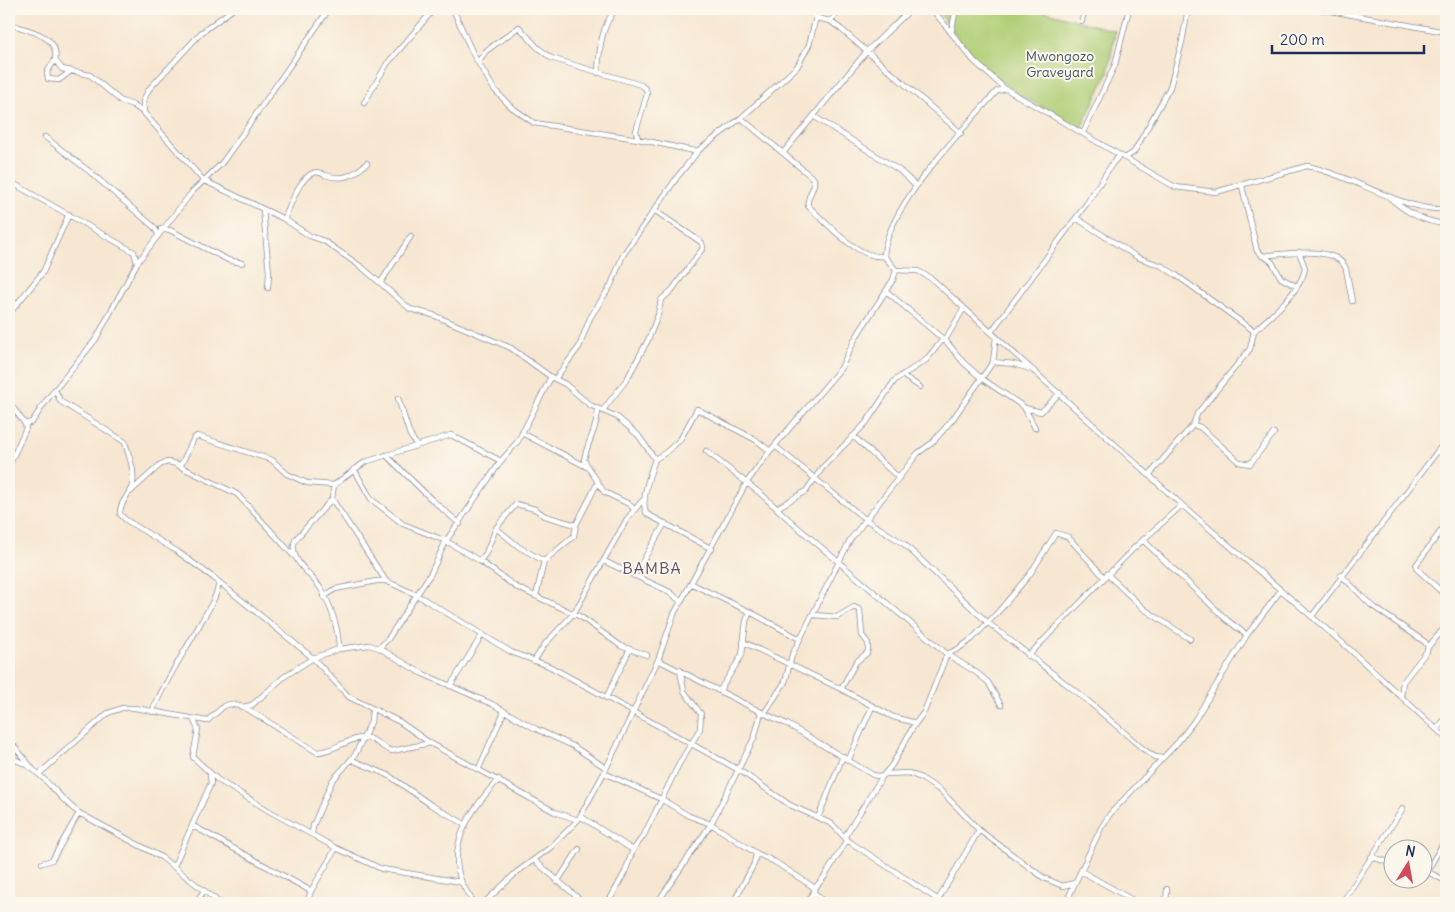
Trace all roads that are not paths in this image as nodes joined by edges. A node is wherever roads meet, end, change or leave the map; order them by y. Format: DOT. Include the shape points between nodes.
graph roads {
  1 [pos="9,9"];
  2 [pos="233,9"];
  3 [pos="328,9"];
  4 [pos="434,9"];
  5 [pos="453,9"];
  6 [pos="617,9"];
  7 [pos="818,9"];
  8 [pos="842,9"];
  9 [pos="911,9"];
  10 [pos="932,9"];
  11 [pos="956,9"];
  12 [pos="1084,9"];
  13 [pos="1129,9"];
  14 [pos="1188,9"];
  15 [pos="1320,9"];
  16 [pos="817,18"];
  17 [pos="830,21"];
  18 [pos="1082,21"];
  19 [pos="11,25"];
  20 [pos="1446,32"];
  21 [pos="951,33"];
  22 [pos="867,51"];
  23 [pos="55,60"];
  24 [pos="478,62"];
  25 [pos="71,71"];
  26 [pos="598,73"];
  27 [pos="1004,88"];
  28 [pos="364,103"];
  29 [pos="144,113"];
  30 [pos="815,117"];
  31 [pos="741,118"];
  32 [pos="960,133"];
  33 [pos="1083,133"];
  34 [pos="45,137"];
  35 [pos="638,139"];
  36 [pos="698,150"];
  37 [pos="783,153"];
  38 [pos="1122,157"];
  39 [pos="367,163"];
  40 [pos="203,180"];
  41 [pos="9,181"];
  42 [pos="916,186"];
  43 [pos="1242,186"];
  44 [pos="1386,195"];
  45 [pos="1446,209"];
  46 [pos="263,210"];
  47 [pos="654,210"];
  48 [pos="69,214"];
  49 [pos="1076,218"];
  50 [pos="284,219"];
  51 [pos="1446,224"];
  52 [pos="154,227"];
  53 [pos="162,229"];
  54 [pos="158,234"];
  55 [pos="410,236"];
  56 [pos="1299,252"];
  57 [pos="884,256"];
  58 [pos="1262,256"];
  59 [pos="137,262"];
  60 [pos="242,263"];
  61 [pos="896,270"];
  62 [pos="381,282"];
  63 [pos="1296,286"];
  64 [pos="268,288"];
  65 [pos="886,291"];
  66 [pos="1352,300"];
  67 [pos="964,308"];
  68 [pos="9,314"];
  69 [pos="1254,331"];
  70 [pos="991,332"];
  71 [pos="996,337"];
  72 [pos="944,339"];
  73 [pos="993,362"];
  74 [pos="1035,370"];
  75 [pos="902,375"];
  76 [pos="553,378"];
  77 [pos="981,378"];
  78 [pos="920,387"];
  79 [pos="55,389"];
  80 [pos="1060,393"];
  81 [pos="398,398"];
  82 [pos="9,402"];
  83 [pos="1024,407"];
  84 [pos="601,409"];
  85 [pos="25,424"];
  86 [pos="1193,425"];
  87 [pos="1035,428"];
  88 [pos="522,433"];
  89 [pos="1274,433"];
  90 [pos="854,436"];
  91 [pos="1446,440"];
  92 [pos="416,444"];
  93 [pos="775,446"];
  94 [pos="770,451"];
  95 [pos="706,452"];
  96 [pos="386,455"];
  97 [pos="655,459"];
  98 [pos="501,461"];
  99 [pos="9,466"];
  100 [pos="179,466"];
  101 [pos="589,468"];
  102 [pos="354,469"];
  103 [pos="1150,474"];
  104 [pos="815,477"];
  105 [pos="899,478"];
  106 [pos="747,482"];
  107 [pos="597,484"];
  108 [pos="334,485"];
  109 [pos="129,493"];
  110 [pos="332,499"];
  111 [pos="642,502"];
  112 [pos="1182,505"];
  113 [pos="777,508"];
  114 [pos="634,509"];
  115 [pos="865,519"];
  116 [pos="665,523"];
  117 [pos="460,524"];
  118 [pos="1446,524"];
  119 [pos="576,525"];
  120 [pos="496,528"];
  121 [pos="446,541"];
  122 [pos="1144,541"];
  123 [pos="712,549"];
  124 [pos="294,556"];
  125 [pos="839,560"];
  126 [pos="480,561"];
  127 [pos="544,561"];
  128 [pos="604,561"];
  129 [pos="634,576"];
  130 [pos="1106,576"];
  131 [pos="1341,576"];
  132 [pos="386,581"];
  133 [pos="219,582"];
  134 [pos="692,584"];
  135 [pos="1281,590"];
  136 [pos="417,595"];
  137 [pos="536,596"];
  138 [pos="1446,596"];
  139 [pos="324,597"];
  140 [pos="681,602"];
  141 [pos="750,612"];
  142 [pos="574,613"];
  143 [pos="814,615"];
  144 [pos="1312,616"];
  145 [pos="987,622"];
  146 [pos="1446,626"];
  147 [pos="804,634"];
  148 [pos="482,635"];
  149 [pos="1247,635"];
  150 [pos="1190,639"];
  151 [pos="743,642"];
  152 [pos="1428,647"];
  153 [pos="379,648"];
  154 [pos="339,649"];
  155 [pos="630,649"];
  156 [pos="947,654"];
  157 [pos="647,655"];
  158 [pos="1028,656"];
  159 [pos="313,658"];
  160 [pos="658,660"];
  161 [pos="534,661"];
  162 [pos="791,664"];
  163 [pos="680,670"];
  164 [pos="450,686"];
  165 [pos="1402,686"];
  166 [pos="1391,688"];
  167 [pos="841,689"];
  168 [pos="720,690"];
  169 [pos="1401,696"];
  170 [pos="606,698"];
  171 [pos="1002,705"];
  172 [pos="243,707"];
  173 [pos="872,707"];
  174 [pos="372,710"];
  175 [pos="152,712"];
  176 [pos="504,712"];
  177 [pos="633,712"];
  178 [pos="763,712"];
  179 [pos="1446,718"];
  180 [pos="194,721"];
  181 [pos="916,723"];
  182 [pos="1437,729"];
  183 [pos="364,738"];
  184 [pos="1446,738"];
  185 [pos="9,740"];
  186 [pos="430,743"];
  187 [pos="689,745"];
  188 [pos="844,756"];
  189 [pos="1155,757"];
  190 [pos="9,758"];
  191 [pos="1163,758"];
  192 [pos="849,759"];
  193 [pos="352,760"];
  194 [pos="1158,763"];
  195 [pos="478,768"];
  196 [pos="33,770"];
  197 [pos="739,770"];
  198 [pos="605,771"];
  199 [pos="39,774"];
  200 [pos="210,774"];
  201 [pos="884,776"];
  202 [pos="499,779"];
  203 [pos="661,799"];
  204 [pos="1403,808"];
  205 [pos="79,813"];
  206 [pos="579,818"];
  207 [pos="818,818"];
  208 [pos="465,824"];
  209 [pos="711,824"];
  210 [pos="192,828"];
  211 [pos="979,830"];
  212 [pos="312,834"];
  213 [pos="846,838"];
  214 [pos="1446,838"];
  215 [pos="336,848"];
  216 [pos="579,849"];
  217 [pos="632,850"];
  218 [pos="756,853"];
  219 [pos="1371,857"];
  220 [pos="1432,858"];
  221 [pos="534,860"];
  222 [pos="1382,860"];
  223 [pos="42,863"];
  224 [pos="174,866"];
  225 [pos="1081,870"];
  226 [pos="1432,874"];
  227 [pos="461,882"];
  228 [pos="557,882"];
  229 [pos="1446,882"];
  230 [pos="1075,884"];
  231 [pos="1167,889"];
  232 [pos="815,890"];
  233 [pos="204,891"];
  234 [pos="311,891"];
  235 [pos="940,902"];
  236 [pos="1343,902"];
  237 [pos="195,903"];
  238 [pos="220,903"];
  239 [pos="307,903"];
  240 [pos="474,903"];
  241 [pos="484,903"];
  242 [pos="584,903"];
  243 [pos="608,903"];
  244 [pos="657,903"];
  245 [pos="733,903"];
  246 [pos="808,903"];
  247 [pos="825,903"];
  248 [pos="1066,903"];
  249 [pos="1138,903"];
  250 [pos="1166,903"];
  251 [pos="1349,903"];
  1 -- 19 [label="street"];
  2 -- 29 [label="street" via="201,33 149,89 143,101"];
  3 -- 40 [label="street" via="232,150"];
  4 -- 28 [label="street" via="388,64"];
  5 -- 24 [label="street"];
  6 -- 26 [label="street" via="610,16 602,37"];
  7 -- 16 [label="street"];
  8 -- 17 [label="street"];
  9 -- 22 [label="street"];
  10 -- 21 [label="street"];
  11 -- 21 [label="street"];
  12 -- 18 [label="street"];
  13 -- 33 [label="street" via="1115,65"];
  14 -- 38 [label="street" via="1170,87 1134,152"];
  15 -- 20 [label="street"];
  16 -- 17 [label="street"];
  16 -- 31 [label="street" via="797,67"];
  17 -- 22 [label="street"];
  19 -- 23 [label="street" via="44,36 57,50"];
  21 -- 27 [label="street" via="974,61"];
  22 -- 30 [label="street"];
  22 -- 32 [label="street"];
  23 -- 25 [label="street" via="62,69"];
  23 -- 25 [label="street" via="47,72 48,79 59,80"];
  24 -- 26 [label="street" via="486,51 519,26 551,58"];
  24 -- 35 [label="street" via="501,98 534,123"];
  25 -- 29 [label="street" via="90,75 121,101"];
  26 -- 35 [label="street" via="646,89 636,131"];
  27 -- 32 [label="street" via="997,91"];
  27 -- 33 [label="street"];
  29 -- 40 [label="street"];
  30 -- 37 [label="street"];
  30 -- 42 [label="street" via="899,170"];
  31 -- 36 [label="street"];
  31 -- 37 [label="street"];
  32 -- 42 [label="street"];
  33 -- 38 [label="street"];
  34 -- 52 [label="street"];
  35 -- 36 [label="street"];
  36 -- 47 [label="street"];
  37 -- 57 [label="street" via="814,179 808,206 855,247 866,254"];
  38 -- 43 [label="street" via="1175,186 1216,192"];
  38 -- 49 [label="street" via="1112,164"];
  39 -- 50 [label="street" via="350,176 338,179 312,173 304,180"];
  40 -- 46 [label="street"];
  40 -- 53 [label="street"];
  41 -- 48 [label="street"];
  42 -- 57 [label="street" via="895,222"];
  43 -- 44 [label="street" via="1307,166 1320,168"];
  43 -- 58 [label="street" via="1254,242"];
  44 -- 45 [label="street" via="1426,208"];
  44 -- 51 [label="street" via="1427,222"];
  46 -- 50 [label="street"];
  46 -- 64 [label="street" via="270,273"];
  47 -- 76 [label="street" via="623,255 579,346"];
  47 -- 84 [label="street" via="702,243 703,248 661,300 648,340 627,379"];
  48 -- 59 [label="street" via="134,252"];
  48 -- 68 [label="street" via="43,272"];
  49 -- 69 [label="street" via="1137,257 1162,266"];
  49 -- 70 [label="street"];
  50 -- 62 [label="street" via="324,241"];
  52 -- 53 [label="street"];
  52 -- 54 [label="street"];
  53 -- 54 [label="street"];
  53 -- 60 [label="street" via="228,260"];
  54 -- 59 [label="street"];
  55 -- 62 [label="street"];
  56 -- 58 [label="street"];
  56 -- 63 [label="street" via="1305,268"];
  56 -- 66 [label="street" via="1319,253 1344,264"];
  57 -- 61 [label="street"];
  58 -- 63 [label="street" via="1272,262 1281,278"];
  59 -- 79 [label="street" via="96,339"];
  61 -- 65 [label="street"];
  61 -- 67 [label="street" via="926,274"];
  62 -- 76 [label="street" via="410,309 433,315 511,348"];
  63 -- 69 [label="street" via="1276,312"];
  65 -- 72 [label="street"];
  65 -- 93 [label="street" via="856,337 841,368"];
  67 -- 70 [label="street"];
  67 -- 72 [label="street"];
  69 -- 86 [label="street" via="1250,349 1197,414"];
  70 -- 71 [label="street"];
  71 -- 73 [label="street"];
  71 -- 74 [label="street"];
  72 -- 75 [label="street" via="926,360"];
  72 -- 77 [label="street" via="964,364"];
  73 -- 74 [label="street"];
  73 -- 77 [label="street"];
  74 -- 80 [label="street"];
  75 -- 78 [label="street"];
  75 -- 90 [label="street" via="888,388"];
  76 -- 84 [label="street"];
  76 -- 88 [label="street"];
  77 -- 83 [label="street"];
  77 -- 105 [label="street" via="952,420"];
  79 -- 85 [label="street" via="32,422"];
  79 -- 109 [label="street" via="60,401 125,442 133,479"];
  80 -- 83 [label="street" via="1041,412"];
  80 -- 103 [label="street"];
  81 -- 92 [label="street"];
  82 -- 85 [label="street"];
  83 -- 87 [label="street"];
  84 -- 97 [label="street" via="618,417 638,435"];
  84 -- 101 [label="street" via="586,450 584,460"];
  85 -- 99 [label="street"];
  86 -- 89 [label="street" via="1200,427 1245,464 1250,464"];
  86 -- 103 [label="street"];
  88 -- 98 [label="street"];
  88 -- 101 [label="street"];
  90 -- 104 [label="street"];
  90 -- 105 [label="street"];
  91 -- 131 [label="street"];
  92 -- 96 [label="street"];
  92 -- 98 [label="street" via="450,435"];
  93 -- 94 [label="street"];
  93 -- 104 [label="street"];
  94 -- 97 [label="street" via="697,408 680,440"];
  94 -- 106 [label="street"];
  95 -- 106 [label="street"];
  96 -- 102 [label="street"];
  96 -- 117 [label="street"];
  97 -- 111 [label="street"];
  98 -- 117 [label="street"];
  100 -- 108 [label="street" via="185,461 194,438 200,435 272,460 288,474 307,483"];
  100 -- 109 [label="street" via="168,462 161,464"];
  100 -- 124 [label="street" via="238,494"];
  101 -- 107 [label="street"];
  102 -- 108 [label="street"];
  102 -- 121 [label="street" via="371,499 396,519 410,529"];
  103 -- 112 [label="street"];
  104 -- 113 [label="street" via="806,491"];
  104 -- 115 [label="street"];
  105 -- 115 [label="street"];
  106 -- 113 [label="street"];
  106 -- 123 [label="street"];
  107 -- 114 [label="street" via="604,492"];
  107 -- 119 [label="street"];
  108 -- 110 [label="street"];
  109 -- 133 [label="street" via="119,507 120,514"];
  110 -- 124 [label="street" via="295,540"];
  110 -- 132 [label="street"];
  111 -- 114 [label="street"];
  111 -- 116 [label="street" via="647,514"];
  112 -- 122 [label="street"];
  112 -- 135 [label="street"];
  113 -- 125 [label="street"];
  114 -- 128 [label="street"];
  115 -- 125 [label="street"];
  115 -- 145 [label="street" via="904,544"];
  116 -- 123 [label="street"];
  116 -- 129 [label="street"];
  117 -- 121 [label="street"];
  118 -- 138 [label="street" via="1416,565"];
  119 -- 120 [label="street" via="516,504"];
  119 -- 127 [label="street" via="574,536"];
  120 -- 126 [label="street"];
  120 -- 127 [label="street"];
  121 -- 126 [label="street"];
  121 -- 136 [label="street"];
  122 -- 130 [label="street"];
  122 -- 149 [label="street"];
  123 -- 134 [label="street"];
  124 -- 139 [label="street"];
  125 -- 143 [label="street"];
  125 -- 156 [label="street"];
  126 -- 137 [label="street" via="516,587"];
  127 -- 137 [label="street"];
  128 -- 129 [label="street"];
  128 -- 142 [label="street"];
  129 -- 140 [label="street" via="670,592"];
  130 -- 145 [label="street" via="1068,537 1056,533 1030,574"];
  130 -- 150 [label="street" via="1144,609"];
  130 -- 158 [label="street"];
  131 -- 144 [label="street"];
  131 -- 152 [label="street" via="1371,605 1420,636"];
  132 -- 136 [label="street"];
  132 -- 139 [label="street" via="335,589"];
  133 -- 159 [label="street"];
  133 -- 175 [label="street" via="217,593 161,690"];
  134 -- 140 [label="street"];
  134 -- 141 [label="street"];
  135 -- 144 [label="street"];
  135 -- 149 [label="street"];
  136 -- 148 [label="street"];
  136 -- 153 [label="street"];
  137 -- 142 [label="street"];
  139 -- 154 [label="street" via="336,628"];
  140 -- 160 [label="street"];
  141 -- 147 [label="street" via="790,636 798,638"];
  141 -- 151 [label="street"];
  142 -- 155 [label="street"];
  142 -- 161 [label="street"];
  143 -- 147 [label="street"];
  143 -- 167 [label="street" via="837,618 854,607 860,610 862,635 868,649 856,662"];
  144 -- 166 [label="street"];
  145 -- 156 [label="street" via="958,649"];
  145 -- 158 [label="street"];
  146 -- 152 [label="street"];
  147 -- 162 [label="street" via="792,655"];
  148 -- 161 [label="street"];
  148 -- 164 [label="street"];
  149 -- 191 [label="street" via="1210,698"];
  151 -- 162 [label="street"];
  151 -- 168 [label="street" via="742,655"];
  152 -- 165 [label="street"];
  153 -- 154 [label="street" via="369,645"];
  153 -- 164 [label="street"];
  154 -- 159 [label="street"];
  155 -- 157 [label="street"];
  155 -- 170 [label="street"];
  156 -- 171 [label="street" via="988,682"];
  156 -- 181 [label="street" via="924,712"];
  158 -- 189 [label="street"];
  159 -- 172 [label="street" via="285,676 252,706"];
  159 -- 174 [label="street" via="340,690"];
  160 -- 163 [label="street"];
  160 -- 177 [label="street"];
  161 -- 170 [label="street"];
  162 -- 167 [label="street"];
  162 -- 178 [label="street" via="785,682"];
  163 -- 168 [label="street"];
  163 -- 187 [label="street" via="684,691 701,714 702,721"];
  164 -- 176 [label="street"];
  165 -- 166 [label="street"];
  165 -- 169 [label="street"];
  166 -- 169 [label="street"];
  167 -- 173 [label="street"];
  168 -- 178 [label="street"];
  169 -- 182 [label="street"];
  170 -- 177 [label="street"];
  172 -- 180 [label="street" via="230,704 207,722"];
  172 -- 183 [label="street" via="317,752 326,752"];
  173 -- 181 [label="street"];
  173 -- 192 [label="street"];
  174 -- 183 [label="street" via="372,720"];
  174 -- 186 [label="street" via="400,722"];
  175 -- 180 [label="street"];
  175 -- 199 [label="street" via="122,708 108,713"];
  176 -- 195 [label="street"];
  176 -- 198 [label="street" via="579,749"];
  177 -- 187 [label="street"];
  177 -- 198 [label="street"];
  178 -- 188 [label="street"];
  178 -- 197 [label="street" via="756,736"];
  179 -- 182 [label="street"];
  180 -- 200 [label="street" via="198,729 193,757"];
  181 -- 201 [label="street"];
  182 -- 184 [label="street"];
  183 -- 186 [label="street" via="392,751"];
  183 -- 193 [label="street"];
  185 -- 196 [label="street"];
  186 -- 195 [label="street"];
  187 -- 197 [label="street"];
  187 -- 203 [label="street"];
  188 -- 192 [label="street"];
  188 -- 207 [label="street"];
  189 -- 191 [label="street"];
  189 -- 194 [label="street"];
  190 -- 196 [label="street"];
  191 -- 194 [label="street"];
  192 -- 201 [label="street" via="873,775"];
  193 -- 208 [label="street" via="388,775"];
  193 -- 212 [label="street" via="332,781"];
  194 -- 225 [label="street" via="1110,814"];
  195 -- 202 [label="street"];
  196 -- 199 [label="street"];
  197 -- 207 [label="street" via="790,805"];
  197 -- 209 [label="street"];
  198 -- 203 [label="street"];
  198 -- 206 [label="street"];
  199 -- 205 [label="street" via="68,806"];
  200 -- 210 [label="street" via="211,783"];
  200 -- 212 [label="street"];
  201 -- 211 [label="street" via="909,773 921,778 941,791"];
  201 -- 213 [label="street"];
  202 -- 206 [label="street" via="554,812"];
  202 -- 208 [label="street"];
  203 -- 209 [label="street" via="689,816"];
  203 -- 217 [label="street" via="644,835"];
  204 -- 219 [label="street"];
  205 -- 223 [label="street" via="52,860"];
  205 -- 224 [label="street"];
  206 -- 217 [label="street"];
  206 -- 221 [label="street"];
  207 -- 213 [label="street" via="832,824"];
  208 -- 227 [label="street" via="457,864"];
  209 -- 218 [label="street"];
  209 -- 244 [label="street"];
  210 -- 224 [label="street"];
  210 -- 234 [label="street" via="278,870"];
  211 -- 230 [label="street" via="1044,878 1063,886"];
  211 -- 235 [label="street"];
  212 -- 215 [label="street"];
  213 -- 232 [label="street"];
  213 -- 235 [label="street"];
  214 -- 220 [label="street"];
  215 -- 227 [label="street" via="382,869"];
  215 -- 234 [label="street"];
  216 -- 228 [label="street"];
  217 -- 243 [label="street" via="625,872"];
  218 -- 232 [label="street"];
  218 -- 245 [label="street" via="754,864"];
  219 -- 222 [label="street"];
  219 -- 236 [label="street"];
  221 -- 228 [label="street"];
  221 -- 241 [label="street"];
  224 -- 233 [label="street"];
  225 -- 230 [label="street"];
  225 -- 249 [label="street"];
  226 -- 229 [label="street"];
  227 -- 240 [label="street"];
  228 -- 242 [label="street"];
  230 -- 248 [label="street"];
  231 -- 250 [label="street"];
  232 -- 246 [label="street"];
  232 -- 247 [label="street"];
  233 -- 237 [label="street"];
  233 -- 238 [label="street"];
  234 -- 239 [label="street"];
  236 -- 251 [label="street"];
}
